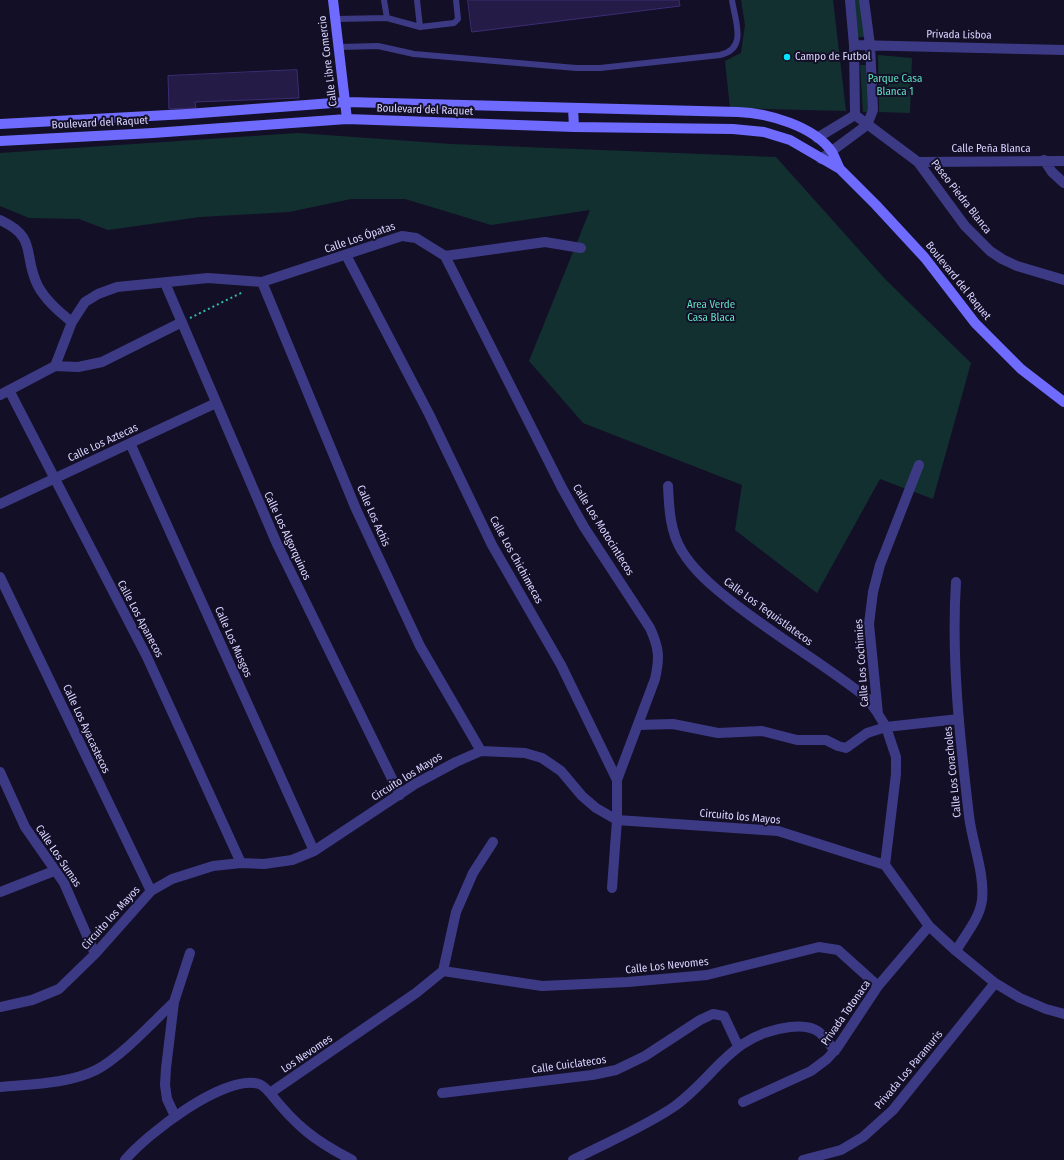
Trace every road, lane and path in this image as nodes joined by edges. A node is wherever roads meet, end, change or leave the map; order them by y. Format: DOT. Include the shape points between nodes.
graph roads {
  1 [pos="334,0"];
  2 [pos="384,0"];
  3 [pos="417,0"];
  4 [pos="456,0"];
  5 [pos="732,0"];
  6 [pos="850,0"];
  7 [pos="864,0"];
  8 [pos="387,18"];
  9 [pos="336,19"];
  10 [pos="420,27"];
  11 [pos="854,45"];
  12 [pos="870,45"];
  13 [pos="339,47"];
  14 [pos="1064,50"];
  15 [pos="346,102"];
  16 [pos="573,108"];
  17 [pos="768,115"];
  18 [pos="855,115"];
  19 [pos="347,119"];
  20 [pos="0,124"];
  21 [pos="867,125"];
  22 [pos="574,127"];
  23 [pos="764,132"];
  24 [pos="817,138"];
  25 [pos="0,141"];
  26 [pos="831,152"];
  27 [pos="821,159"];
  28 [pos="1044,160"];
  29 [pos="1064,161"];
  30 [pos="918,162"];
  31 [pos="840,169"];
  32 [pos="1064,183"];
  33 [pos="0,220"];
  34 [pos="581,248"];
  35 [pos="346,255"];
  36 [pos="445,256"];
  37 [pos="1064,280"];
  38 [pos="165,282"];
  39 [pos="262,282"];
  40 [pos="72,322"];
  41 [pos="182,322"];
  42 [pos="56,366"];
  43 [pos="4,393"];
  44 [pos="1064,402"];
  45 [pos="216,404"];
  46 [pos="130,443"];
  47 [pos="919,465"];
  48 [pos="54,479"];
  49 [pos="668,486"];
  50 [pos="0,504"];
  51 [pos="0,577"];
  52 [pos="956,582"];
  53 [pos="878,714"];
  54 [pos="959,719"];
  55 [pos="638,725"];
  56 [pos="886,727"];
  57 [pos="481,751"];
  58 [pos="0,772"];
  59 [pos="617,780"];
  60 [pos="400,795"];
  61 [pos="617,820"];
  62 [pos="493,842"];
  63 [pos="314,851"];
  64 [pos="241,863"];
  65 [pos="885,864"];
  66 [pos="54,871"];
  67 [pos="612,888"];
  68 [pos="151,891"];
  69 [pos="0,892"];
  70 [pos="929,926"];
  71 [pos="956,951"];
  72 [pos="190,953"];
  73 [pos="95,954"];
  74 [pos="443,971"];
  75 [pos="995,983"];
  76 [pos="878,986"];
  77 [pos="174,1002"];
  78 [pos="0,1007"];
  79 [pos="1064,1014"];
  80 [pos="738,1046"];
  81 [pos="835,1051"];
  82 [pos="0,1087"];
  83 [pos="270,1093"];
  84 [pos="442,1093"];
  85 [pos="743,1102"];
  86 [pos="175,1116"];
  87 [pos="125,1160"];
  88 [pos="352,1160"];
  89 [pos="573,1160"];
  90 [pos="803,1160"];
  1 -- 9 [label="street, Calle Libre Comercio"];
  2 -- 8 [label="lane"];
  3 -- 10 [label="lane"];
  4 -- 10 [label="lane" via="457,22"];
  5 -- 13 [label="lane" via="737,43 729,53 720,55 600,68 576,68 414,54 378,46"];
  6 -- 11 [label="street"];
  7 -- 12 [label="street"];
  8 -- 9 [label="lane"];
  8 -- 10 [label="lane"];
  9 -- 13 [label="street, Calle Libre Comercio"];
  11 -- 12 [label="street, Privada Lisboa"];
  11 -- 18 [label="street"];
  12 -- 14 [label="street, Privada Lisboa"];
  12 -- 21 [label="street" via="873,110"];
  13 -- 15 [label="street, Calle Libre Comercio"];
  15 -- 16 [label="street, Boulevard del Raquet"];
  15 -- 19 [label="street, Calle Libre Comercio"];
  15 -- 20 [label="street, Boulevard del Raquet"];
  16 -- 17 [label="street, Boulevard del Raquet"];
  16 -- 22 [label="street"];
  17 -- 23 [label="street"];
  17 -- 24 [label="street, Boulevard del Raquet"];
  18 -- 21 [label="street, Paseo Piedra Blanca"];
  18 -- 24 [label="street"];
  19 -- 22 [label="street, Boulevard del Raquet"];
  19 -- 25 [label="street, Boulevard del Raquet"];
  21 -- 26 [label="street"];
  21 -- 30 [label="street, Paseo Piedra Blanca"];
  22 -- 23 [label="street, Boulevard del Raquet" via="733,129"];
  23 -- 27 [label="street, Boulevard del Raquet" via="790,140"];
  24 -- 26 [label="street, Boulevard del Raquet"];
  26 -- 27 [label="street"];
  26 -- 31 [label="street, Boulevard del Raquet"];
  27 -- 31 [label="street, Boulevard del Raquet"];
  28 -- 29 [label="street, Calle Peña Blanca"];
  28 -- 30 [label="street, Calle Peña Blanca"];
  28 -- 32 [label="street"];
  30 -- 37 [label="street, Paseo Piedra Blanca" via="965,226 990,251 1002,260 1017,266"];
  31 -- 44 [label="street, Boulevard del Raquet" via="925,258 975,323 1021,369"];
  33 -- 40 [label="street" via="14,226 24,237 38,286 47,300"];
  34 -- 36 [label="street" via="545,242"];
  35 -- 36 [label="street, Calle Los Ópatas" via="402,236 416,238"];
  35 -- 39 [label="street, Calle Los Ópatas"];
  35 -- 59 [label="street, Calle Los Chichimecas" via="429,414 492,545 561,665"];
  36 -- 55 [label="street, Calle Los Motocintlecos" via="562,488 584,527 650,628 658,645 659,661 655,679"];
  38 -- 39 [label="street, Calle Los Ópatas" via="208,278"];
  38 -- 40 [label="street, Calle Los Ópatas" via="118,287 98,294 85,302"];
  38 -- 41 [label="street, Calle Los Algorquinos"];
  39 -- 41 [label="path"];
  39 -- 57 [label="street, Calle Los Achís" via="356,509 420,646"];
  40 -- 42 [label="street, Calle Los Ópatas"];
  41 -- 42 [label="street" via="102,362 78,367"];
  41 -- 45 [label="street, Calle Los Algorquinos"];
  42 -- 43 [label="street"];
  43 -- 48 [label="street, Calle Los Apanecos"];
  45 -- 46 [label="street, Calle Los Aztecas"];
  45 -- 60 [label="street, Calle Los Algorquinos" via="277,544"];
  46 -- 48 [label="street, Calle Los Aztecas"];
  46 -- 63 [label="street, Calle Los Musgos"];
  47 -- 53 [label="street, Calle Los Cochimies" via="880,564 873,592 869,624"];
  48 -- 50 [label="street, Calle Los Aztecas"];
  48 -- 64 [label="street, Calle Los Apanecos" via="147,657"];
  49 -- 53 [label="street, Calle Los Tequistlatecos" via="670,514 676,538 689,562 746,613 868,698"];
  51 -- 68 [label="street, Calle Los Ayacastecos"];
  52 -- 54 [label="street, Calle Los Coracholes" via="953,633"];
  53 -- 56 [label="street, Calle Los Cochimies"];
  54 -- 56 [label="street"];
  54 -- 71 [label="street, Calle Los Coracholes" via="970,827 983,889 979,912"];
  55 -- 56 [label="street" via="673,724 718,733 762,731 797,740 826,740 846,748 867,733"];
  55 -- 59 [label="street, Calle Los Motocintlecos"];
  56 -- 65 [label="street, Calle Los Cochimies" via="896,757 896,774"];
  57 -- 60 [label="street, Circuito los Mayos" via="435,772"];
  57 -- 61 [label="street, Circuito los Mayos" via="524,753 542,758 561,771 596,808"];
  58 -- 66 [label="street, Calle Los Sumas" via="25,827"];
  59 -- 61 [label="street, Calle Los Chichimecas"];
  60 -- 63 [label="street, Circuito los Mayos"];
  61 -- 65 [label="street, Circuito los Mayos" via="778,831"];
  61 -- 67 [label="street, Calle Los Chichimecas"];
  62 -- 74 [label="street" via="473,873 456,912"];
  63 -- 64 [label="street, Circuito los Mayos" via="292,860 264,864"];
  64 -- 68 [label="street, Circuito los Mayos" via="193,871"];
  65 -- 70 [label="street"];
  66 -- 69 [label="street"];
  66 -- 73 [label="street, Calle Los Sumas" via="72,898"];
  68 -- 73 [label="street, Circuito los Mayos"];
  70 -- 71 [label="street"];
  70 -- 76 [label="street, Privada Totonaca"];
  71 -- 75 [label="street"];
  72 -- 77 [label="street"];
  73 -- 78 [label="street, Circuito los Mayos" via="53,992"];
  74 -- 76 [label="street, Calle Los Nevomes" via="542,986 628,982 707,975 819,947 838,950"];
  74 -- 83 [label="street, Los Nevomes" via="416,993"];
  75 -- 79 [label="street" via="1040,1006"];
  75 -- 90 [label="street, Privada Los Paramuris" via="893,1110 863,1137 841,1150"];
  76 -- 81 [label="street, Privada Totonaca"];
  77 -- 82 [label="street" via="112,1060 95,1070 55,1081"];
  77 -- 86 [label="street" via="165,1085 167,1099"];
  80 -- 81 [label="street" via="769,1032 798,1026 818,1032"];
  80 -- 84 [label="street, Calle Cuiclatecos" via="724,1016 713,1014 645,1056 616,1070"];
  80 -- 89 [label="street" via="695,1090 675,1105 639,1129"];
  81 -- 85 [label="street, Privada Totonaca" via="811,1071"];
  83 -- 86 [label="street" via="261,1084 242,1083 222,1090"];
  83 -- 88 [label="street" via="290,1118 303,1129 328,1148"];
  86 -- 87 [label="street" via="133,1150"];
}
